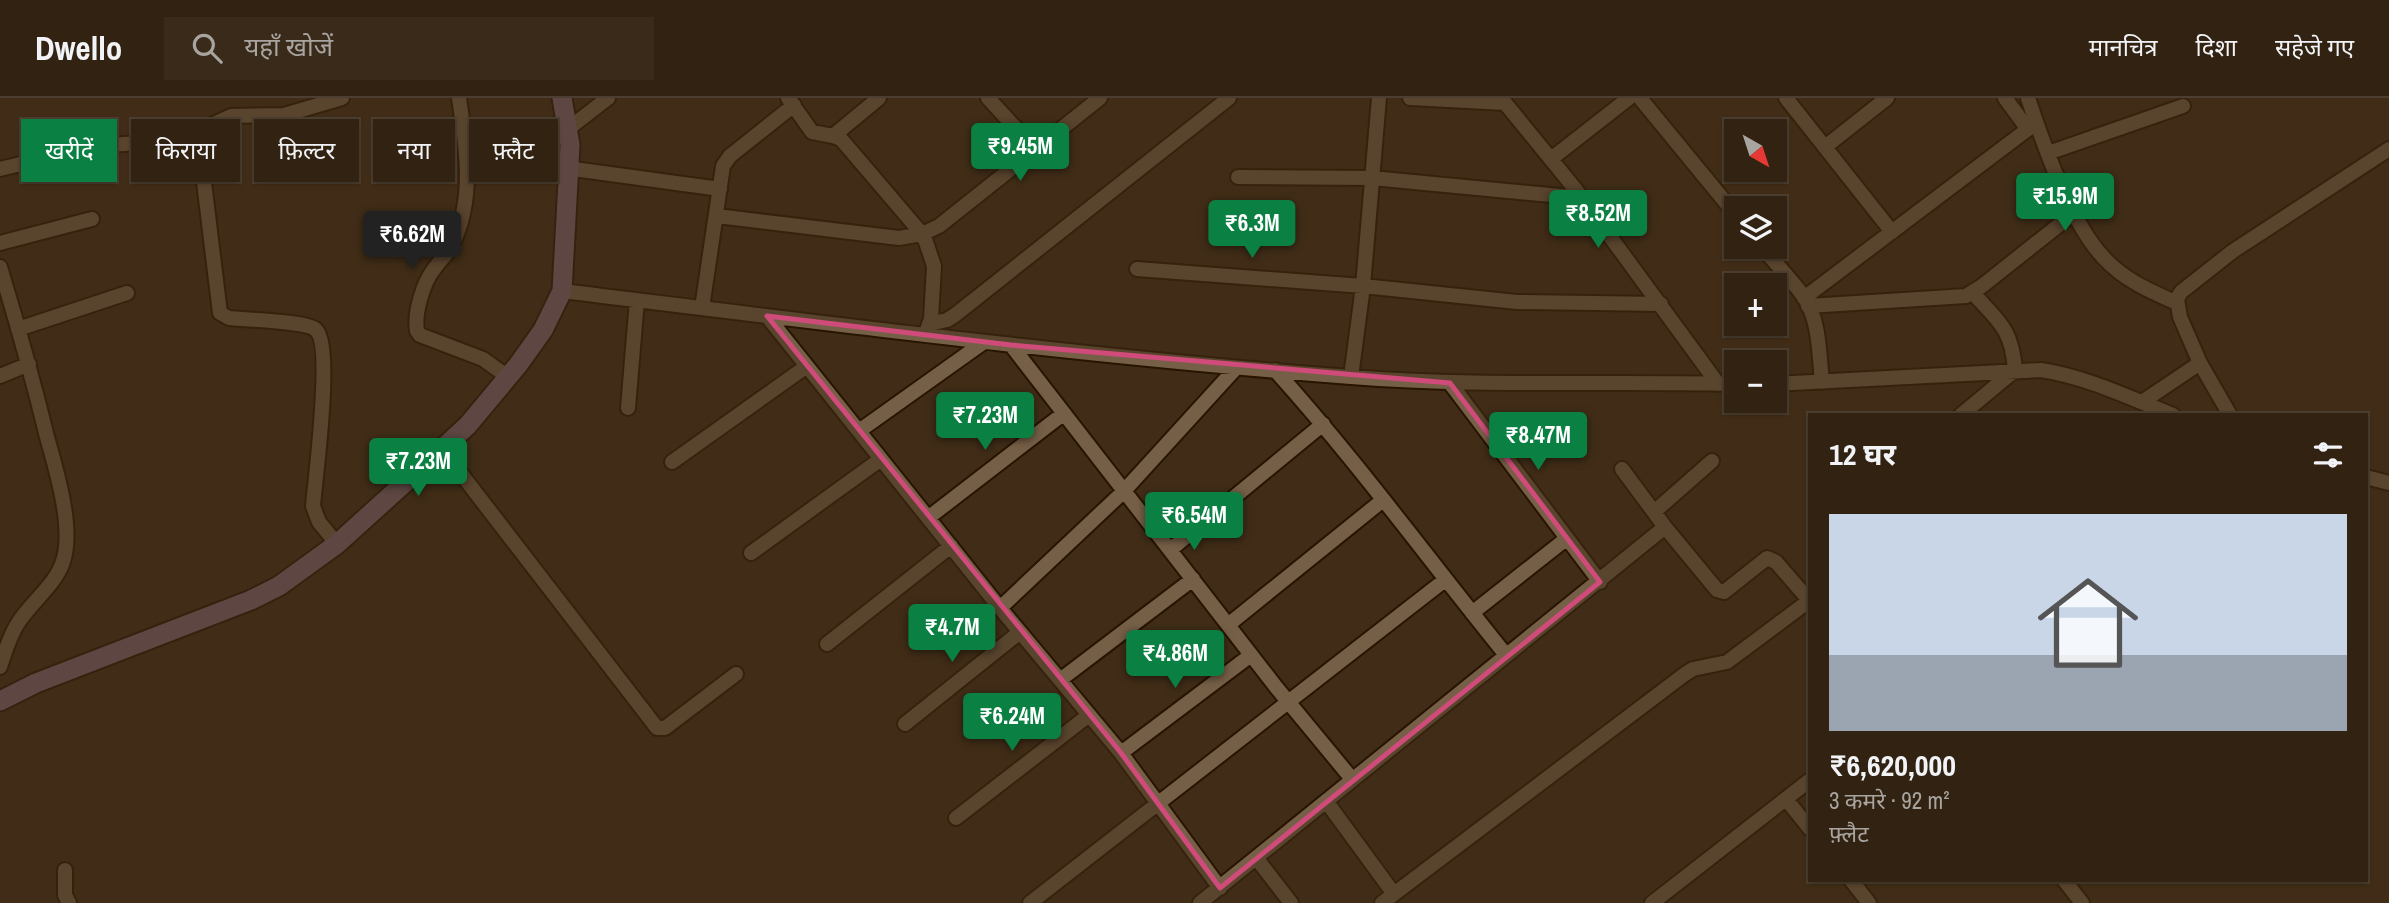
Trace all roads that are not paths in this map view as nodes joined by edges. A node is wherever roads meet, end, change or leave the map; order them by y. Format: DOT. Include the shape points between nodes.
graph roads {
  1 [pos="284,98"];
  2 [pos="342,98"];
  3 [pos="458,98"];
  4 [pos="562,98"];
  5 [pos="608,98"];
  6 [pos="988,98"];
  7 [pos="1100,98"];
  8 [pos="1229,98"];
  9 [pos="1378,98"];
  10 [pos="1410,98"];
  11 [pos="1629,98"];
  12 [pos="1640,98"];
  13 [pos="1786,98"];
  14 [pos="1887,98"];
  15 [pos="2005,98"];
  16 [pos="2028,98"];
  17 [pos="871,100"];
  18 [pos="1503,101"];
  19 [pos="791,102"];
  20 [pos="2183,106"];
  21 [pos="284,115"];
  22 [pos="225,119"];
  23 [pos="2032,125"];
  24 [pos="568,129"];
  25 [pos="833,136"];
  26 [pos="131,144"];
  27 [pos="1825,146"];
  28 [pos="1035,149"];
  29 [pos="2389,149"];
  30 [pos="2048,152"];
  31 [pos="1551,159"];
  32 [pos="467,164"];
  33 [pos="569,167"];
  34 [pos="0,169"];
  35 [pos="1238,177"];
  36 [pos="1372,178"];
  37 [pos="204,182"];
  38 [pos="720,188"];
  39 [pos="1581,198"];
  40 [pos="1724,200"];
  41 [pos="2074,214"];
  42 [pos="716,216"];
  43 [pos="92,219"];
  44 [pos="1892,232"];
  45 [pos="922,234"];
  46 [pos="0,243"];
  47 [pos="1772,259"];
  48 [pos="0,267"];
  49 [pos="1138,269"];
  50 [pos="1363,286"];
  51 [pos="562,290"];
  52 [pos="127,293"];
  53 [pos="1973,293"];
  54 [pos="637,300"];
  55 [pos="1806,302"];
  56 [pos="2177,303"];
  57 [pos="1661,304"];
  58 [pos="702,308"];
  59 [pos="767,316"];
  60 [pos="928,329"];
  61 [pos="19,330"];
  62 [pos="985,342"];
  63 [pos="1011,345"];
  64 [pos="2200,363"];
  65 [pos="29,364"];
  66 [pos="807,366"];
  67 [pos="1236,368"];
  68 [pos="1275,370"];
  69 [pos="2015,370"];
  70 [pos="0,376"];
  71 [pos="508,377"];
  72 [pos="1351,377"];
  73 [pos="1822,382"];
  74 [pos="1450,383"];
  75 [pos="1787,383"];
  76 [pos="1718,384"];
  77 [pos="1724,384"];
  78 [pos="2142,402"];
  79 [pos="628,408"];
  80 [pos="1963,413"];
  81 [pos="2168,413"];
  82 [pos="2229,413"];
  83 [pos="1063,414"];
  84 [pos="1323,424"];
  85 [pos="859,431"];
  86 [pos="442,449"];
  87 [pos="881,459"];
  88 [pos="1712,461"];
  89 [pos="672,462"];
  90 [pos="1622,469"];
  91 [pos="2368,478"];
  92 [pos="2389,483"];
  93 [pos="1123,492"];
  94 [pos="1383,500"];
  95 [pos="1654,512"];
  96 [pos="928,518"];
  97 [pos="1665,527"];
  98 [pos="1566,538"];
  99 [pos="337,544"];
  100 [pos="951,546"];
  101 [pos="1170,550"];
  102 [pos="751,553"];
  103 [pos="1193,579"];
  104 [pos="1445,580"];
  105 [pos="1600,582"];
  106 [pos="1808,599"];
  107 [pos="1808,601"];
  108 [pos="1000,608"];
  109 [pos="1472,613"];
  110 [pos="1228,625"];
  111 [pos="1020,632"];
  112 [pos="4,637"];
  113 [pos="827,644"];
  114 [pos="1251,655"];
  115 [pos="1506,655"];
  116 [pos="0,667"];
  117 [pos="736,674"];
  118 [pos="1060,680"];
  119 [pos="0,701"];
  120 [pos="1290,702"];
  121 [pos="1089,715"];
  122 [pos="905,724"];
  123 [pos="1121,753"];
  124 [pos="1352,779"];
  125 [pos="1808,782"];
  126 [pos="1786,799"];
  127 [pos="1326,801"];
  128 [pos="1159,803"];
  129 [pos="956,818"];
  130 [pos="1808,826"];
  131 [pos="1257,859"];
  132 [pos="65,870"];
  133 [pos="1853,882"];
  134 [pos="2066,882"];
  135 [pos="1220,888"];
  136 [pos="1388,898"];
  137 [pos="69,903"];
  138 [pos="1030,903"];
  139 [pos="1200,903"];
  140 [pos="1291,903"];
  141 [pos="1653,903"];
  142 [pos="1869,903"];
  143 [pos="2082,903"];
  1 -- 21 [label="street"];
  2 -- 21 [label="street"];
  3 -- 32 [label="street"];
  4 -- 24 [label="street"];
  5 -- 24 [label="street"];
  6 -- 28 [label="street"];
  7 -- 28 [label="street"];
  8 -- 60 [label="street" via="955,315"];
  9 -- 36 [label="street"];
  10 -- 18 [label="street"];
  11 -- 31 [label="street"];
  12 -- 40 [label="street"];
  13 -- 27 [label="street"];
  14 -- 27 [label="street"];
  15 -- 23 [label="street"];
  16 -- 23 [label="street"];
  17 -- 25 [label="street"];
  18 -- 31 [label="street"];
  19 -- 25 [label="street" via="812,132"];
  19 -- 38 [label="street" via="730,156 723,166"];
  20 -- 30 [label="street"];
  21 -- 22 [label="street" via="238,114"];
  23 -- 30 [label="street"];
  23 -- 44 [label="street"];
  24 -- 33 [label="street"];
  25 -- 45 [label="street" via="841,139"];
  26 -- 34 [label="street" via="96,146"];
  27 -- 44 [label="street"];
  28 -- 45 [label="street" via="939,226"];
  29 -- 56 [label="street" via="2212,265 2181,292"];
  30 -- 41 [label="street"];
  31 -- 39 [label="street"];
  32 -- 33 [label="street"];
  32 -- 71 [label="street" via="457,233 428,279 417,331 483,359"];
  33 -- 38 [label="street"];
  33 -- 51 [label="street"];
  35 -- 36 [label="street"];
  36 -- 39 [label="street"];
  36 -- 50 [label="street"];
  37 -- 99 [label="street" via="220,313 229,318 307,326 321,340 324,381 313,506"];
  38 -- 42 [label="street"];
  39 -- 57 [label="street"];
  41 -- 53 [label="street"];
  41 -- 56 [label="street" via="2112,267"];
  42 -- 45 [label="street" via="899,238"];
  42 -- 58 [label="street"];
  43 -- 46 [label="street"];
  44 -- 55 [label="street"];
  45 -- 60 [label="street" via="934,266"];
  47 -- 55 [label="street"];
  48 -- 61 [label="street"];
  49 -- 50 [label="street"];
  50 -- 57 [label="street" via="1517,302"];
  50 -- 72 [label="street"];
  51 -- 54 [label="street"];
  51 -- 71 [label="street" via="543,330"];
  52 -- 61 [label="street"];
  53 -- 55 [label="street"];
  53 -- 69 [label="street" via="2006,332"];
  54 -- 58 [label="street"];
  54 -- 79 [label="street"];
  55 -- 73 [label="street" via="1814,323"];
  56 -- 64 [label="street"];
  57 -- 76 [label="street"];
  58 -- 59 [label="street"];
  59 -- 60 [label="street"];
  59 -- 66 [label="street"];
  60 -- 62 [label="street"];
  61 -- 65 [label="street"];
  62 -- 63 [label="street"];
  62 -- 85 [label="street"];
  63 -- 67 [label="street"];
  63 -- 83 [label="street"];
  64 -- 78 [label="street"];
  64 -- 82 [label="street"];
  65 -- 70 [label="street"];
  65 -- 112 [label="street" via="59,484 64,558 56,575"];
  66 -- 85 [label="street"];
  66 -- 89 [label="street"];
  67 -- 68 [label="street"];
  67 -- 93 [label="street"];
  68 -- 72 [label="street"];
  68 -- 84 [label="street"];
  69 -- 73 [label="street"];
  69 -- 78 [label="street" via="2061,373"];
  69 -- 80 [label="street"];
  71 -- 86 [label="street"];
  72 -- 74 [label="street"];
  73 -- 75 [label="street"];
  74 -- 76 [label="street"];
  74 -- 98 [label="street"];
  76 -- 77 [label="street"];
  78 -- 81 [label="street"];
  83 -- 93 [label="street"];
  83 -- 96 [label="street"];
  84 -- 94 [label="street"];
  84 -- 101 [label="street"];
  85 -- 87 [label="street"];
  86 -- 99 [label="street"];
  86 -- 117 [label="street" via="657,728 665,728"];
  87 -- 96 [label="street"];
  87 -- 102 [label="street"];
  88 -- 95 [label="street"];
  90 -- 95 [label="street"];
  91 -- 92 [label="street"];
  93 -- 101 [label="street"];
  93 -- 108 [label="street"];
  94 -- 104 [label="street"];
  94 -- 110 [label="street"];
  95 -- 97 [label="street"];
  96 -- 100 [label="street"];
  97 -- 105 [label="street"];
  97 -- 106 [label="street" via="1721,592 1767,558 1776,562"];
  98 -- 105 [label="street"];
  98 -- 109 [label="street"];
  99 -- 119 [label="street" via="279,586 251,600"];
  100 -- 108 [label="street"];
  100 -- 113 [label="street"];
  101 -- 103 [label="street"];
  103 -- 110 [label="street"];
  103 -- 118 [label="street"];
  104 -- 109 [label="street"];
  104 -- 120 [label="street"];
  105 -- 115 [label="street"];
  107 -- 136 [label="street" via="1727,662 1693,668"];
  108 -- 111 [label="street"];
  109 -- 115 [label="street"];
  110 -- 114 [label="street"];
  111 -- 118 [label="street"];
  111 -- 122 [label="street"];
  112 -- 116 [label="street"];
  114 -- 120 [label="street"];
  114 -- 123 [label="street"];
  115 -- 124 [label="street"];
  118 -- 121 [label="street"];
  120 -- 124 [label="street"];
  120 -- 128 [label="street"];
  121 -- 123 [label="street"];
  121 -- 129 [label="street"];
  123 -- 128 [label="street"];
  124 -- 127 [label="street"];
  125 -- 126 [label="street"];
  126 -- 130 [label="street"];
  126 -- 141 [label="street"];
  127 -- 131 [label="street"];
  127 -- 136 [label="street"];
  128 -- 135 [label="street"];
  128 -- 138 [label="street"];
  131 -- 135 [label="street"];
  131 -- 140 [label="street"];
  132 -- 137 [label="street"];
  133 -- 142 [label="street"];
  134 -- 143 [label="street"];
  135 -- 139 [label="street"];
}
